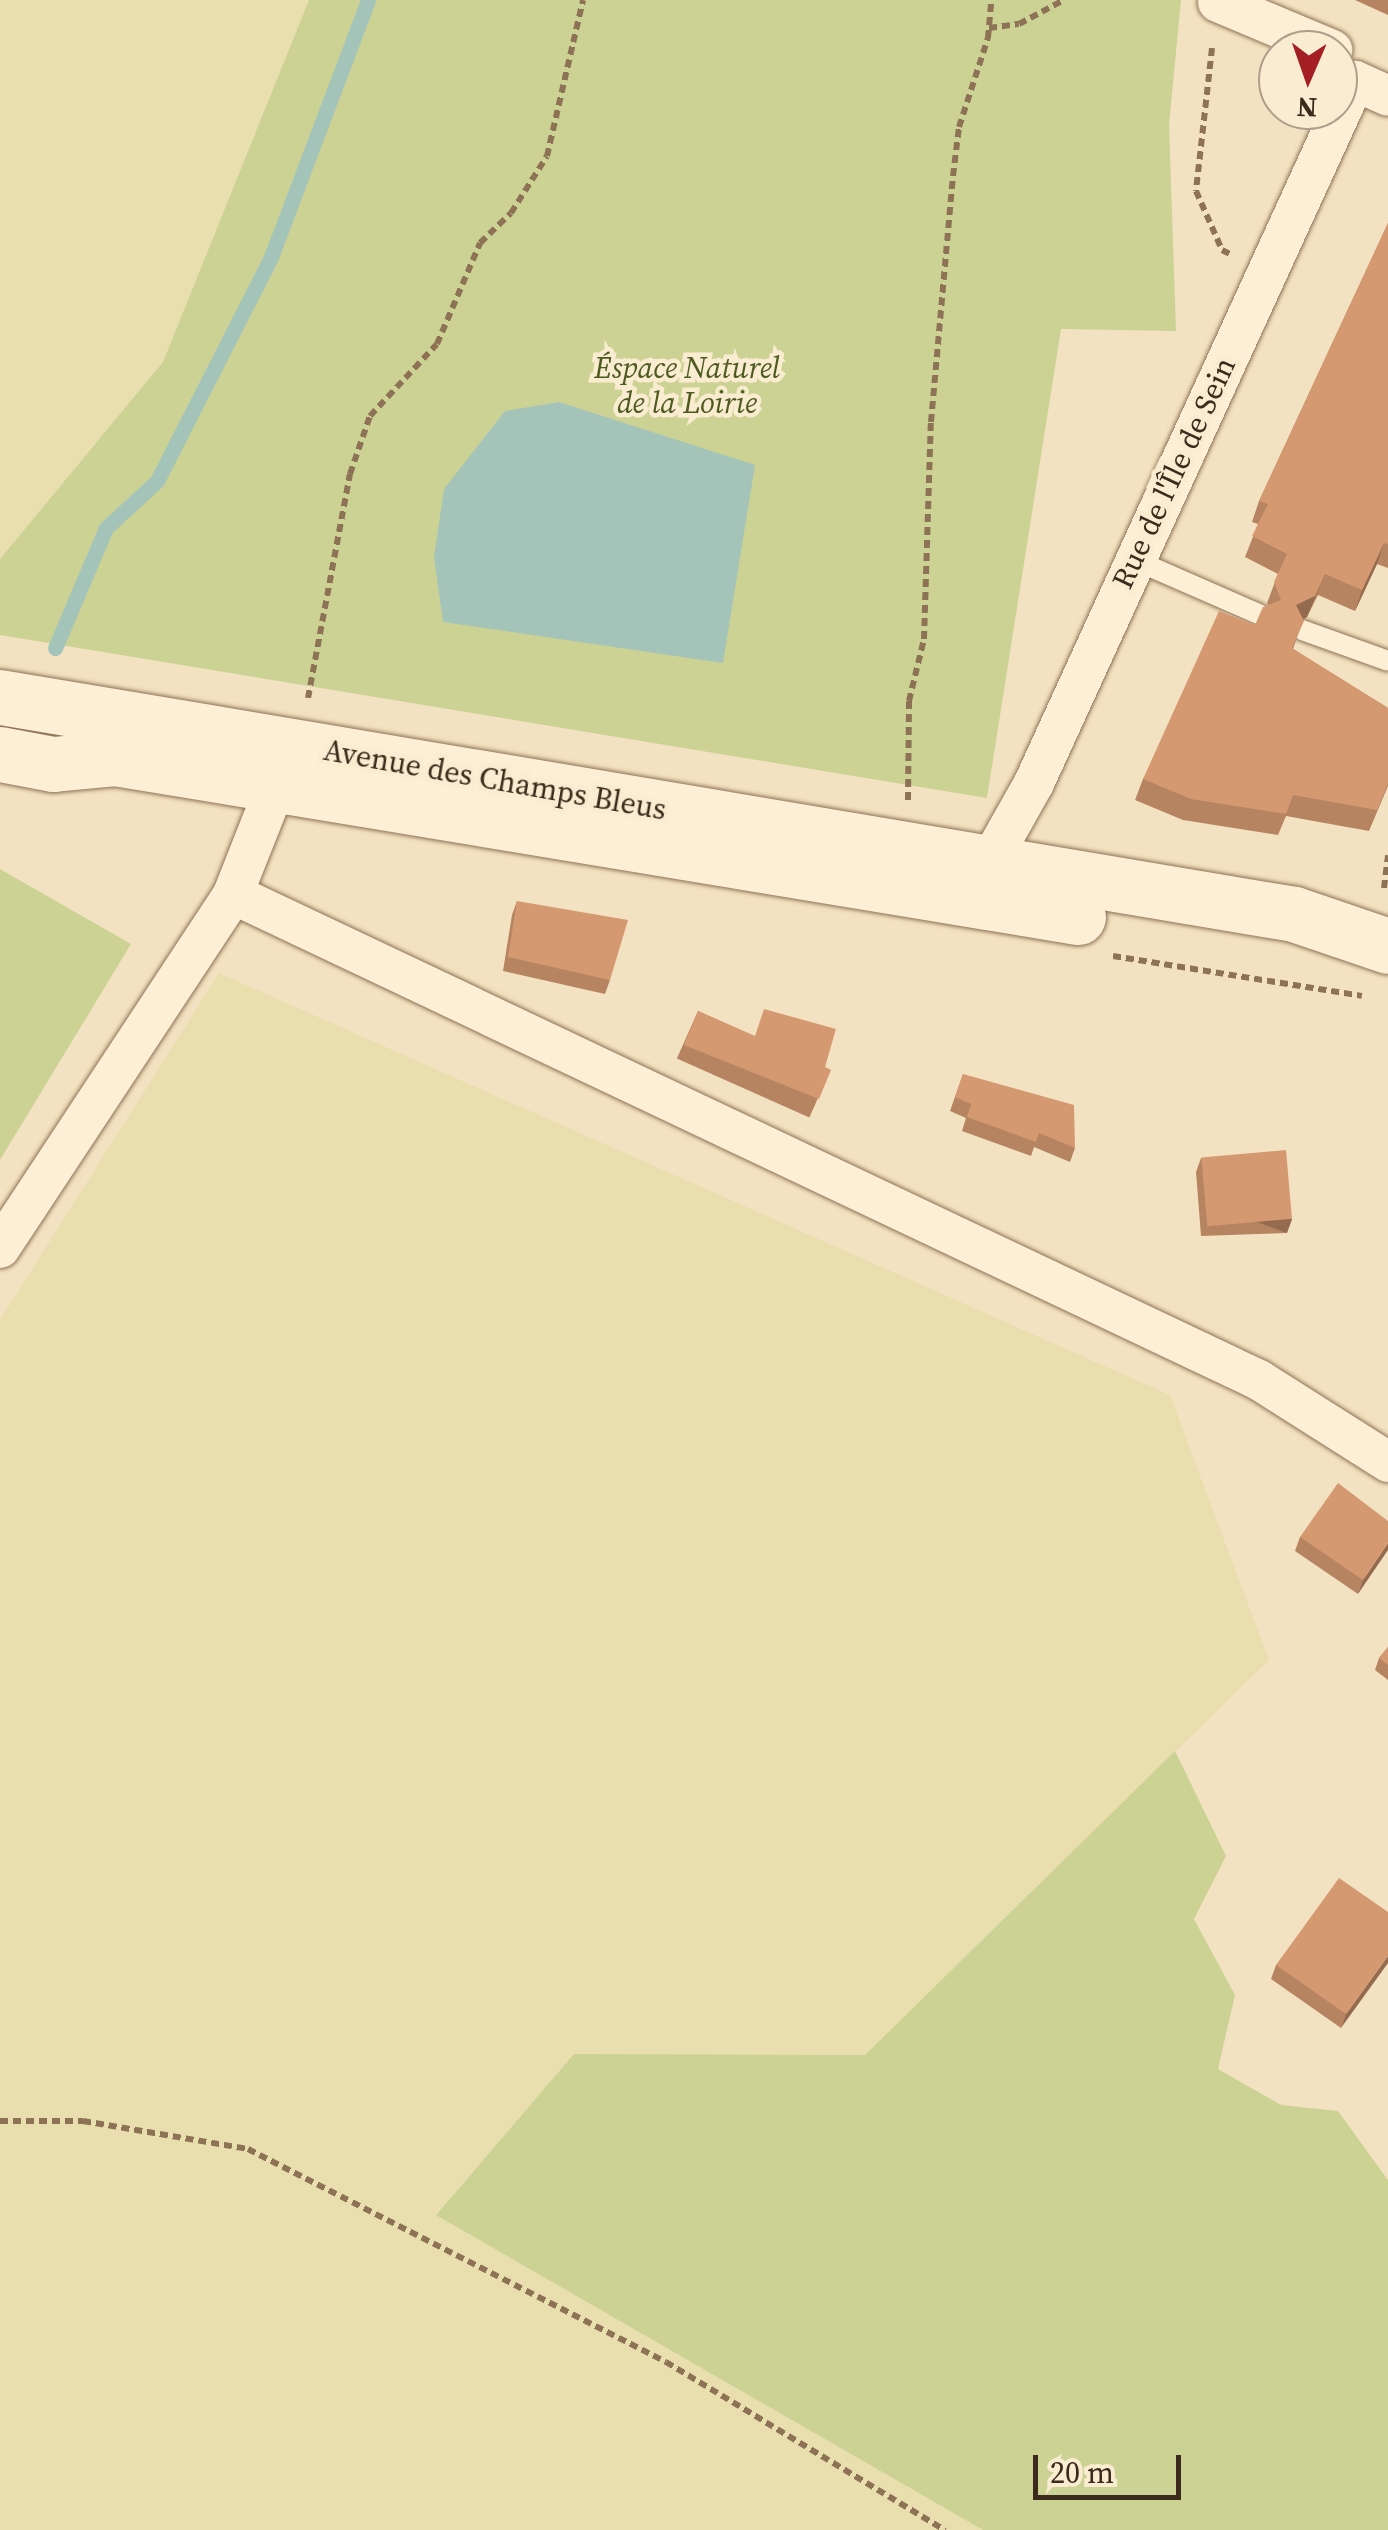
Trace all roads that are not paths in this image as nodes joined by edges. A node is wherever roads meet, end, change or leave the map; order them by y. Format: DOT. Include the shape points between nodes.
graph roads {
  1 [pos="1218,2"];
  2 [pos="1274,30"];
  3 [pos="1327,130"];
  4 [pos="1135,560"];
  5 [pos="1261,615"];
  6 [pos="1302,630"];
  7 [pos="1388,661"];
  8 [pos="0,697"];
  9 [pos="283,744"];
  10 [pos="0,754"];
  11 [pos="989,863"];
  12 [pos="899,887"];
  13 [pos="233,894"];
  14 [pos="1386,935"];
  15 [pos="0,1248"];
  16 [pos="1388,1462"];
  1 -- 2 [label="street, Rue de l'Île de Sein"];
  3 -- 4 [label="street, Rue de l'Île de Sein"];
  4 -- 5 [label="lane"];
  4 -- 11 [label="street, Rue de l'Île de Sein" via="1034,783"];
  6 -- 7 [label="lane"];
  8 -- 9 [label="main road, Avenue des Champs Bleus"];
  9 -- 10 [label="main road, Avenue des Champs Bleus" via="54,764"];
  9 -- 11 [label="main road, Avenue des Champs Bleus"];
  9 -- 12 [label="main road, Avenue des Champs Bleus"];
  9 -- 13 [label="street" via="266,813"];
  11 -- 12 [label="main road, Avenue des Champs Bleus" via="986,888 924,877"];
  11 -- 14 [label="main road, Avenue des Champs Bleus"];
  12 -- 14 [label="main road, Avenue des Champs Bleus" via="1297,954"];
  13 -- 15 [label="street"];
  13 -- 16 [label="street" via="1259,1380"];
}
